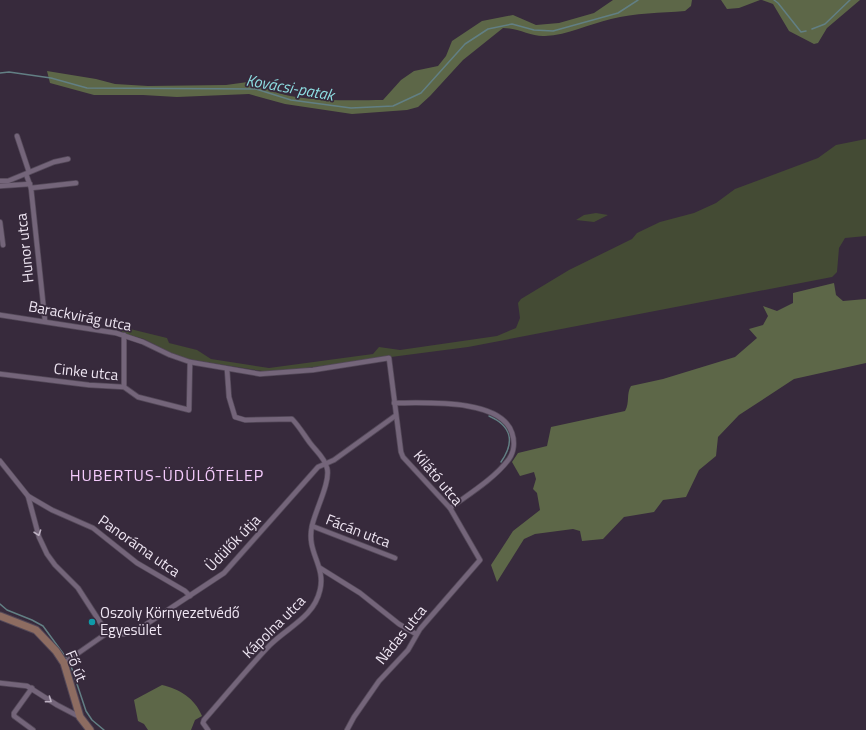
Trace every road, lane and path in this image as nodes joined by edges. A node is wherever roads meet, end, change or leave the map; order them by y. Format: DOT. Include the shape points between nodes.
graph roads {
  1 [pos="17,136"];
  2 [pos="68,159"];
  3 [pos="28,173"];
  4 [pos="0,181"];
  5 [pos="76,182"];
  6 [pos="0,186"];
  7 [pos="30,186"];
  8 [pos="0,222"];
  9 [pos="3,245"];
  10 [pos="0,315"];
  11 [pos="45,320"];
  12 [pos="124,335"];
  13 [pos="389,358"];
  14 [pos="190,362"];
  15 [pos="227,369"];
  16 [pos="0,374"];
  17 [pos="124,388"];
  18 [pos="394,402"];
  19 [pos="395,416"];
  20 [pos="0,461"];
  21 [pos="326,464"];
  22 [pos="28,496"];
  23 [pos="450,508"];
  24 [pos="312,526"];
  25 [pos="396,558"];
  26 [pos="480,560"];
  27 [pos="320,568"];
  28 [pos="190,596"];
  29 [pos="0,616"];
  30 [pos="107,633"];
  31 [pos="416,634"];
  32 [pos="65,662"];
  33 [pos="0,683"];
  34 [pos="32,688"];
  35 [pos="80,717"];
  36 [pos="33,730"];
  37 [pos="90,730"];
  38 [pos="208,730"];
  39 [pos="347,730"];
  1 -- 3 [label="street, Hunor utca"];
  2 -- 3 [label="street"];
  3 -- 4 [label="street" via="8,181"];
  3 -- 7 [label="street, Hunor utca"];
  5 -- 7 [label="street"];
  6 -- 7 [label="street"];
  7 -- 11 [label="street, Hunor utca"];
  8 -- 9 [label="street"];
  10 -- 11 [label="street, Barackvirág utca"];
  11 -- 12 [label="street, Barackvirág utca"];
  12 -- 14 [label="street, Barackvirág utca"];
  12 -- 17 [label="street"];
  13 -- 15 [label="street, Barackvirág utca" via="278,374"];
  13 -- 18 [label="street, Kilátó utca"];
  14 -- 15 [label="street, Barackvirág utca"];
  14 -- 17 [label="street, Cinke utca" via="189,410 148,400"];
  15 -- 21 [label="street" via="229,397 235,417 245,420 292,419"];
  16 -- 17 [label="street, Cinke utca"];
  18 -- 19 [label="street, Kilátó utca"];
  18 -- 23 [label="street" via="450,404 485,410 494,413 511,429 513,443 510,458"];
  19 -- 21 [label="street, Üdülők útja"];
  19 -- 23 [label="street, Kilátó utca" via="403,457"];
  20 -- 22 [label="street, Panoráma utca"];
  21 -- 24 [label="street, Kápolna utca" via="327,480"];
  21 -- 28 [label="street, Üdülők útja" via="318,467 224,573"];
  22 -- 28 [label="street, Panoráma utca" via="93,528 137,563"];
  22 -- 30 [label="street, one-way" via="36,527 47,554 78,588"];
  23 -- 26 [label="street, Kilátó utca"];
  24 -- 25 [label="street, Fácán utca"];
  24 -- 27 [label="street, Kápolna utca" via="310,544"];
  26 -- 31 [label="street, Nádas utca"];
  27 -- 31 [label="street"];
  27 -- 38 [label="street, Kápolna utca" via="321,588 314,606 262,654 204,720 203,723"];
  28 -- 30 [label="street, Üdülők útja" via="136,631 124,634"];
  29 -- 32 [label="main road, Fő út" via="39,633"];
  30 -- 32 [label="street"];
  31 -- 39 [label="street, Nádas utca" via="408,650 372,690"];
  32 -- 35 [label="main road, Fő út"];
  33 -- 34 [label="street"];
  34 -- 35 [label="street, one-way" via="56,705"];
  34 -- 36 [label="street" via="14,716"];
  35 -- 37 [label="main road, Fő út"];
}
